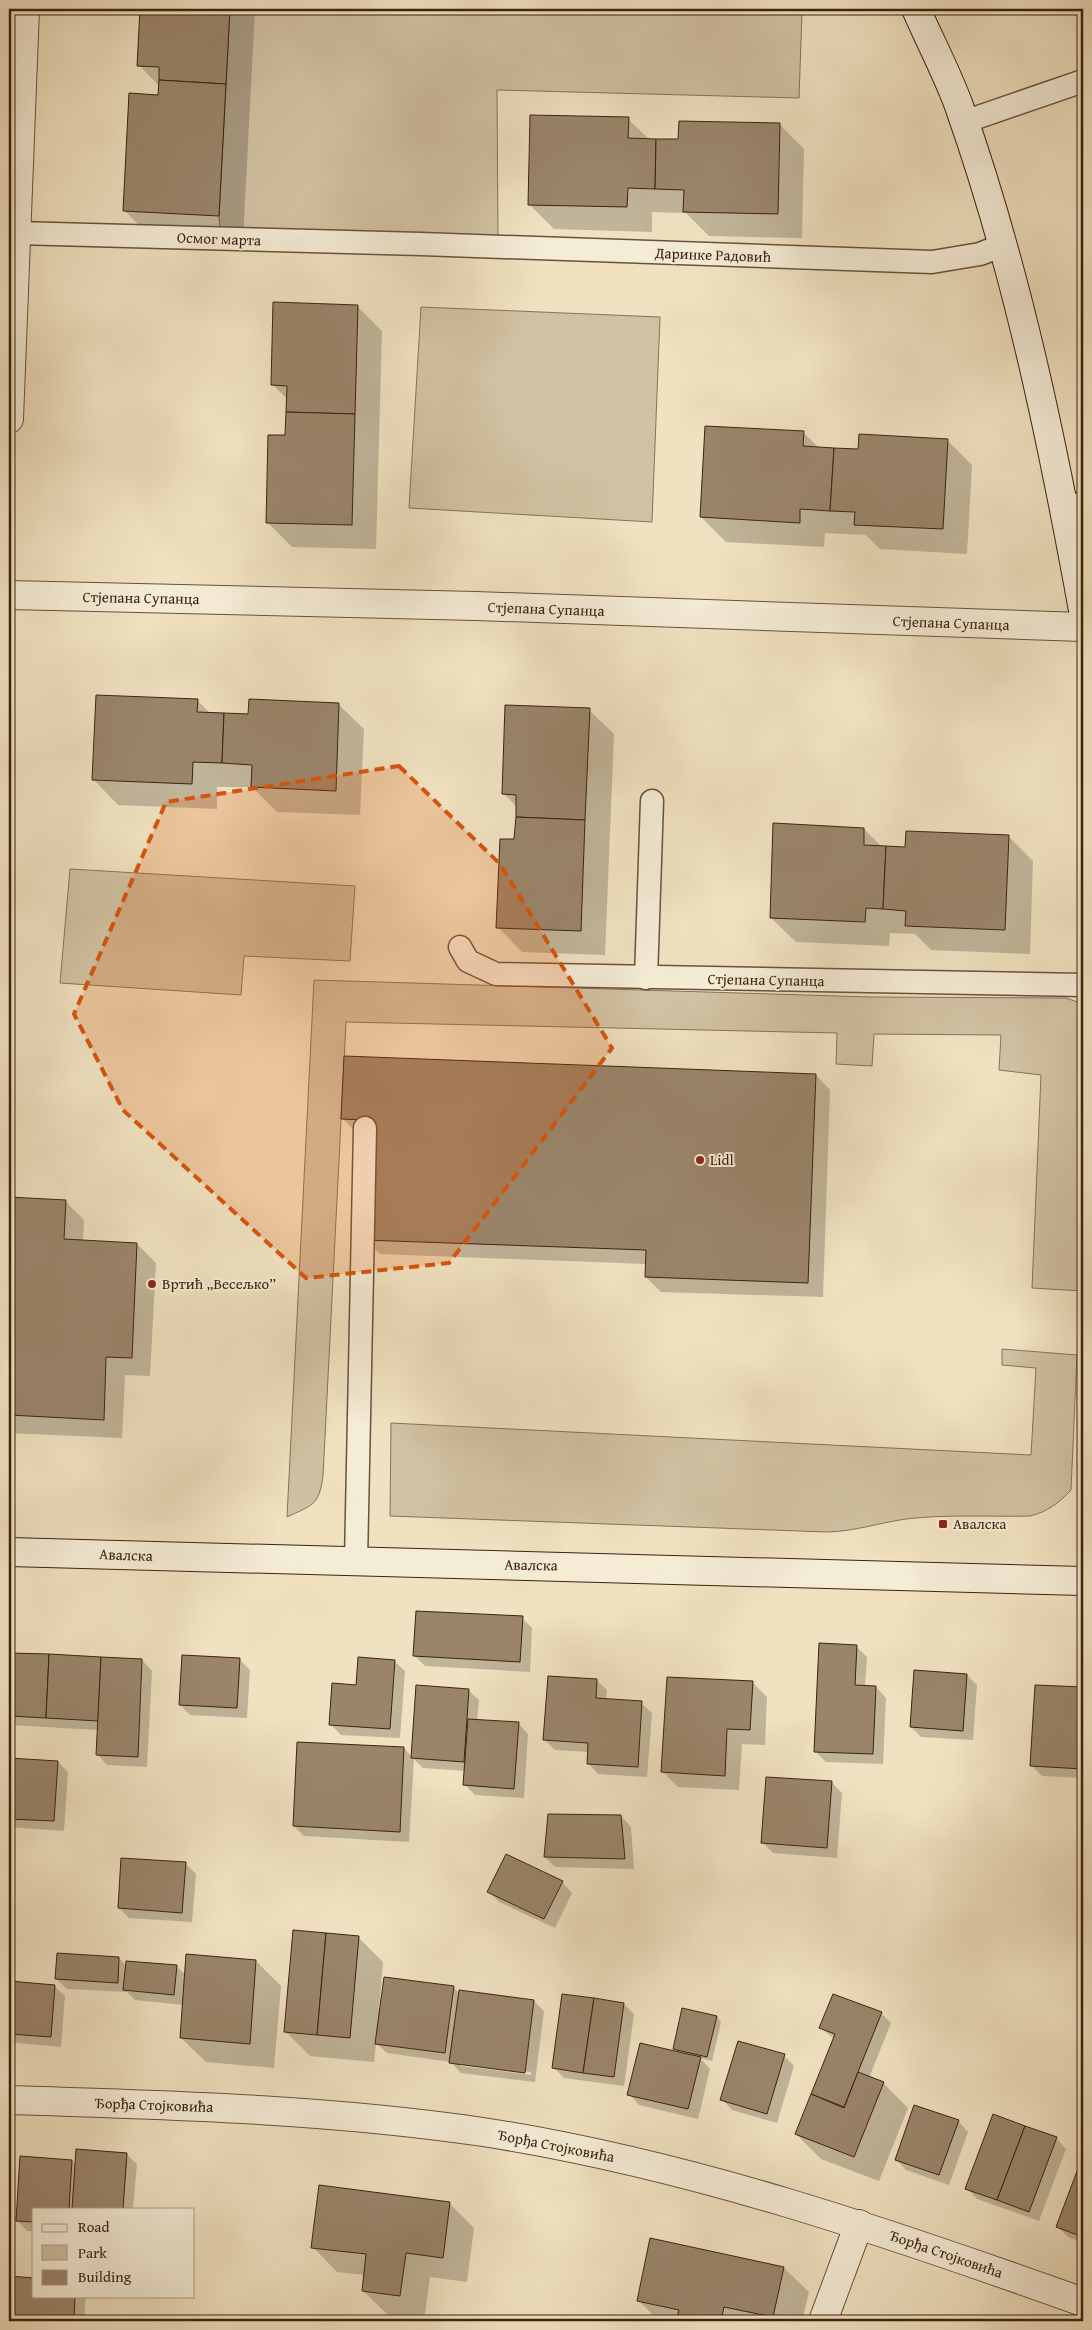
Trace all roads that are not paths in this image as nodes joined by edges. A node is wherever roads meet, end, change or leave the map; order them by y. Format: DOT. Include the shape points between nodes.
graph roads {
  1 [pos="25,9"];
  2 [pos="916,9"];
  3 [pos="1083,80"];
  4 [pos="964,122"];
  5 [pos="17,233"];
  6 [pos="420,244"];
  7 [pos="1003,245"];
  8 [pos="9,419"];
  9 [pos="1074,506"];
  10 [pos="9,595"];
  11 [pos="1083,610"];
  12 [pos="1083,627"];
  13 [pos="652,801"];
  14 [pos="460,947"];
  15 [pos="646,978"];
  16 [pos="1083,985"];
  17 [pos="365,1128"];
  18 [pos="9,1552"];
  19 [pos="356,1561"];
  20 [pos="1083,1581"];
  21 [pos="9,2100"];
  22 [pos="859,2224"];
  23 [pos="1083,2302"];
  24 [pos="823,2321"];
  1 -- 5 [label="street"];
  2 -- 4 [label="street"];
  3 -- 4 [label="lane"];
  4 -- 7 [label="street"];
  5 -- 6 [label="lane, Осмог марта"];
  5 -- 8 [label="street"];
  6 -- 7 [label="lane, Даринке Радовић" via="932,262 980,254"];
  7 -- 9 [label="street"];
  9 -- 11 [label="street"];
  10 -- 12 [label="street, Стјепана Супанца" via="476,606"];
  13 -- 15 [label="lane"];
  14 -- 15 [label="lane, Стјепана Супанца" via="468,961 496,974"];
  15 -- 16 [label="lane, Стјепана Супанца"];
  17 -- 19 [label="lane"];
  18 -- 19 [label="street, Авалска"];
  19 -- 20 [label="street, Авалска"];
  21 -- 22 [label="street, Ђорђа Стојковића" via="319,2113 485,2133 642,2164"];
  22 -- 23 [label="street, Ђорђа Стојковића"];
  22 -- 24 [label="street"];
}
